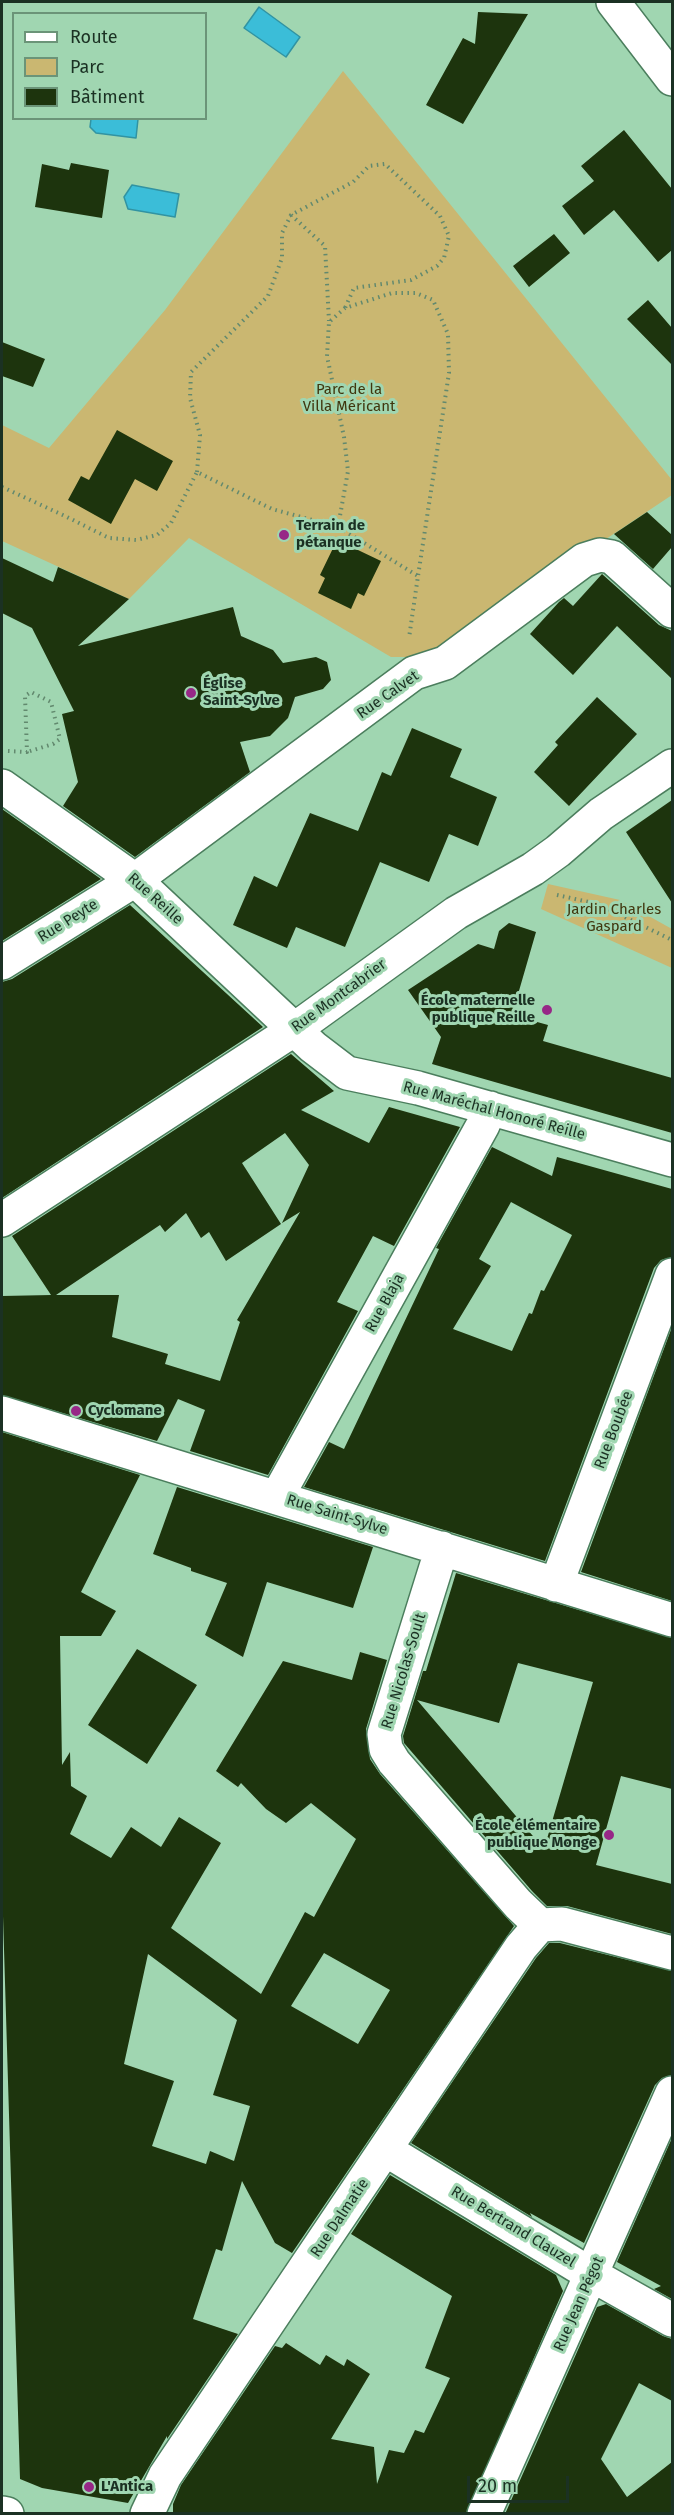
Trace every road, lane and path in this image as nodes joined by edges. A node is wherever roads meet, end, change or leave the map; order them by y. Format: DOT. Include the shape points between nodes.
graph roads {
  1 [pos="613,2"];
  2 [pos="670,70"];
  3 [pos="291,215"];
  4 [pos="345,308"];
  5 [pos="329,322"];
  6 [pos="197,472"];
  7 [pos="2,487"];
  8 [pos="338,527"];
  9 [pos="418,576"];
  10 [pos="672,611"];
  11 [pos="414,673"];
  12 [pos="2,751"];
  13 [pos="27,752"];
  14 [pos="672,766"];
  15 [pos="2,786"];
  16 [pos="533,869"];
  17 [pos="135,880"];
  18 [pos="672,940"];
  19 [pos="2,963"];
  20 [pos="295,1029"];
  21 [pos="490,1108"];
  22 [pos="672,1160"];
  23 [pos="2,1220"];
  24 [pos="672,1275"];
  25 [pos="2,1413"];
  26 [pos="277,1497"];
  27 [pos="442,1548"];
  28 [pos="556,1585"];
  29 [pos="672,1620"];
  30 [pos="540,1925"];
  31 [pos="672,1953"];
  32 [pos="672,2093"];
  33 [pos="386,2150"];
  34 [pos="592,2275"];
  35 [pos="672,2320"];
  36 [pos="2,2512"];
  37 [pos="7,2514"];
  38 [pos="147,2514"];
  39 [pos="484,2514"];
  1 -- 2 [label="street"];
  3 -- 4 [label="path" via="353,182 369,165 385,164 440,216 449,236 444,258 437,266 411,280 354,288"];
  3 -- 5 [label="path" via="325,246"];
  3 -- 6 [label="path" via="282,233 282,258 268,296 191,372 190,398 200,435"];
  4 -- 5 [label="path"];
  4 -- 9 [label="path" via="392,293 416,293 434,300 448,334 449,373"];
  5 -- 8 [label="path" via="327,356 348,471"];
  6 -- 7 [label="path" via="171,523 157,535 136,540 109,538"];
  6 -- 8 [label="path" via="272,509"];
  8 -- 9 [label="path"];
  9 -- 11 [label="path" via="406,657"];
  10 -- 11 [label="street, Rue Calvet" via="612,557 600,555 584,560 445,663"];
  11 -- 17 [label="street, Rue Calvet"];
  12 -- 13 [label="path"];
  13 -- 13 [label="path" via="60,739 51,702 30,692 26,696"];
  14 -- 16 [label="street, Rue Montcabrier" via="601,814"];
  15 -- 17 [label="street, Rue Reille"];
  16 -- 18 [label="path" via="540,889 598,904"];
  16 -- 20 [label="street, Rue Montcabrier" via="456,913"];
  17 -- 19 [label="street, Rue Peyte"];
  17 -- 20 [label="street, Rue Reille"];
  20 -- 21 [label="street, Rue Maréchal Honoré Reille" via="347,1073"];
  20 -- 23 [label="street, Rue Montcabrier"];
  21 -- 22 [label="street, Rue Maréchal Honoré Reille"];
  21 -- 26 [label="street, Rue Blaja"];
  24 -- 28 [label="street, Rue Boubée"];
  25 -- 26 [label="street, Rue Saint-Sylve"];
  26 -- 27 [label="street, Rue Saint-Sylve"];
  27 -- 28 [label="street, Rue Saint-Sylve"];
  27 -- 30 [label="street, Rue Nicolas-Soult" via="384,1734 386,1749 393,1762"];
  28 -- 29 [label="street, Rue Saint-Sylve"];
  30 -- 31 [label="street" via="562,1924"];
  30 -- 33 [label="street, Rue Dalmatie" via="521,1947"];
  32 -- 34 [label="street, Rue Jean Pégot"];
  33 -- 34 [label="street, Rue Bertrand Clauzel"];
  33 -- 38 [label="street, Rue Dalmatie" via="165,2476"];
  34 -- 35 [label="street, Rue Bertrand Clauzel"];
  34 -- 39 [label="street, Rue Jean Pégot"];
  36 -- 37 [label="street"];
}
